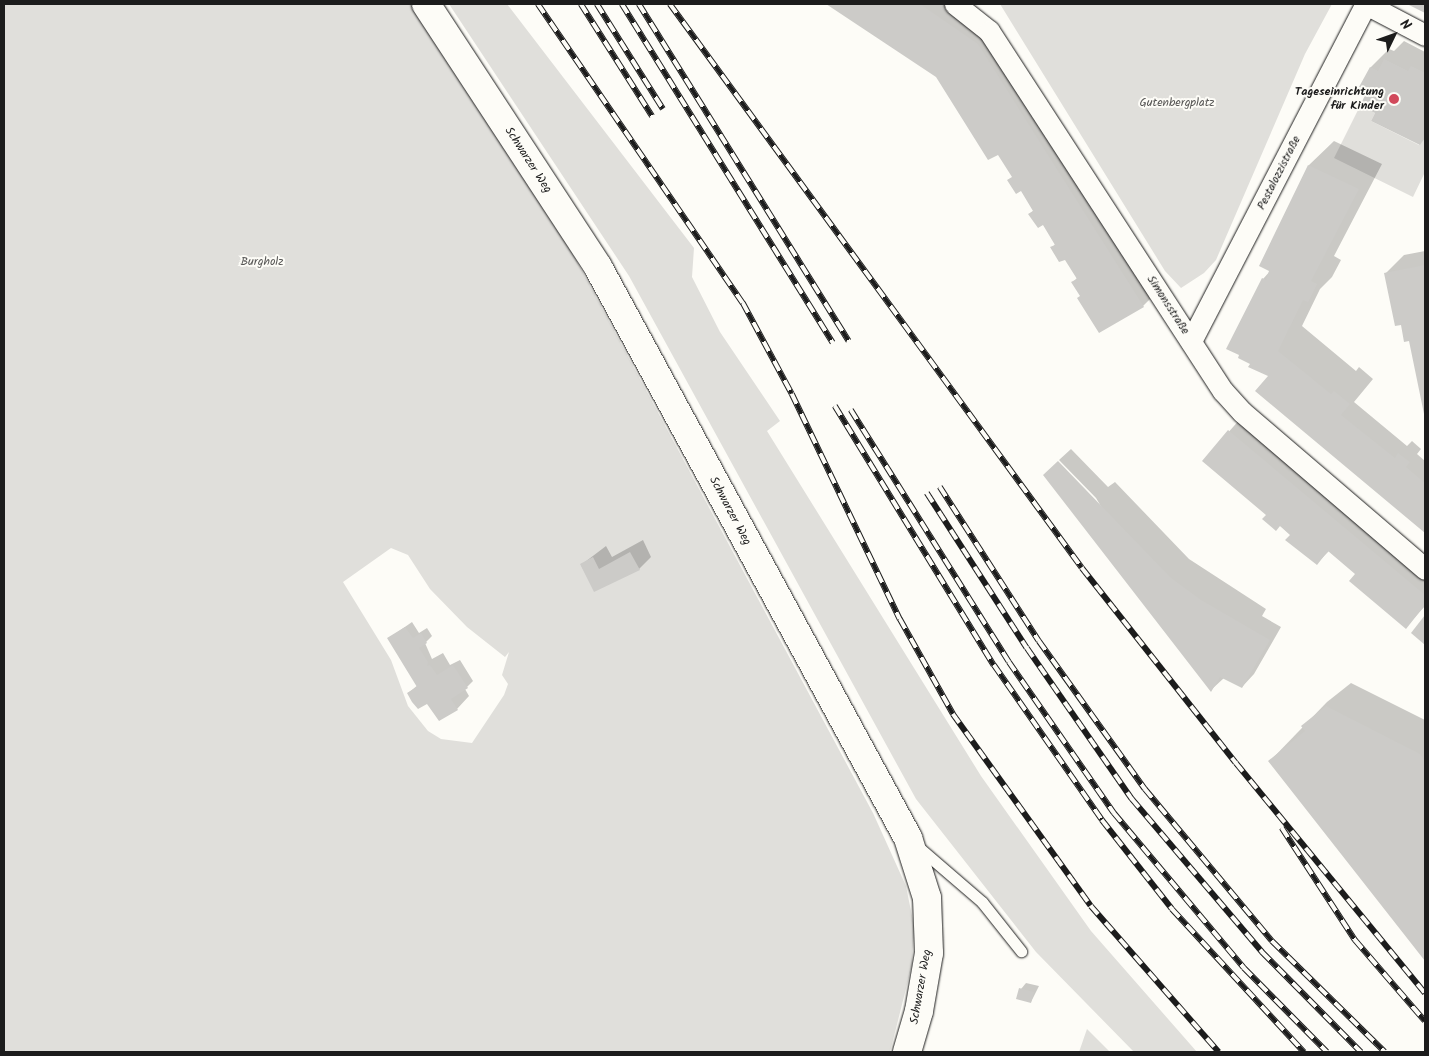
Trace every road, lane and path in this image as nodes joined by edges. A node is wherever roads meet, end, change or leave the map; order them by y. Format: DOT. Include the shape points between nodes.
graph roads {
  1 [pos="426,4"];
  2 [pos="955,4"];
  3 [pos="1366,4"];
  4 [pos="1425,35"];
  5 [pos="1191,341"];
  6 [pos="1425,569"];
  7 [pos="908,838"];
  8 [pos="1022,951"];
  9 [pos="907,1052"];
  1 -- 7 [label="street, Schwarzer Weg" via="598,267"];
  2 -- 5 [label="street, Simonsstraße" via="989,31"];
  3 -- 4 [label="street"];
  3 -- 5 [label="street, Pestalozzistraße"];
  5 -- 6 [label="street, Simonsstraße" via="1224,392 1242,412"];
  7 -- 8 [label="lane" via="982,902"];
  7 -- 9 [label="street, Schwarzer Weg" via="927,898 929,953 919,1011"];
}
